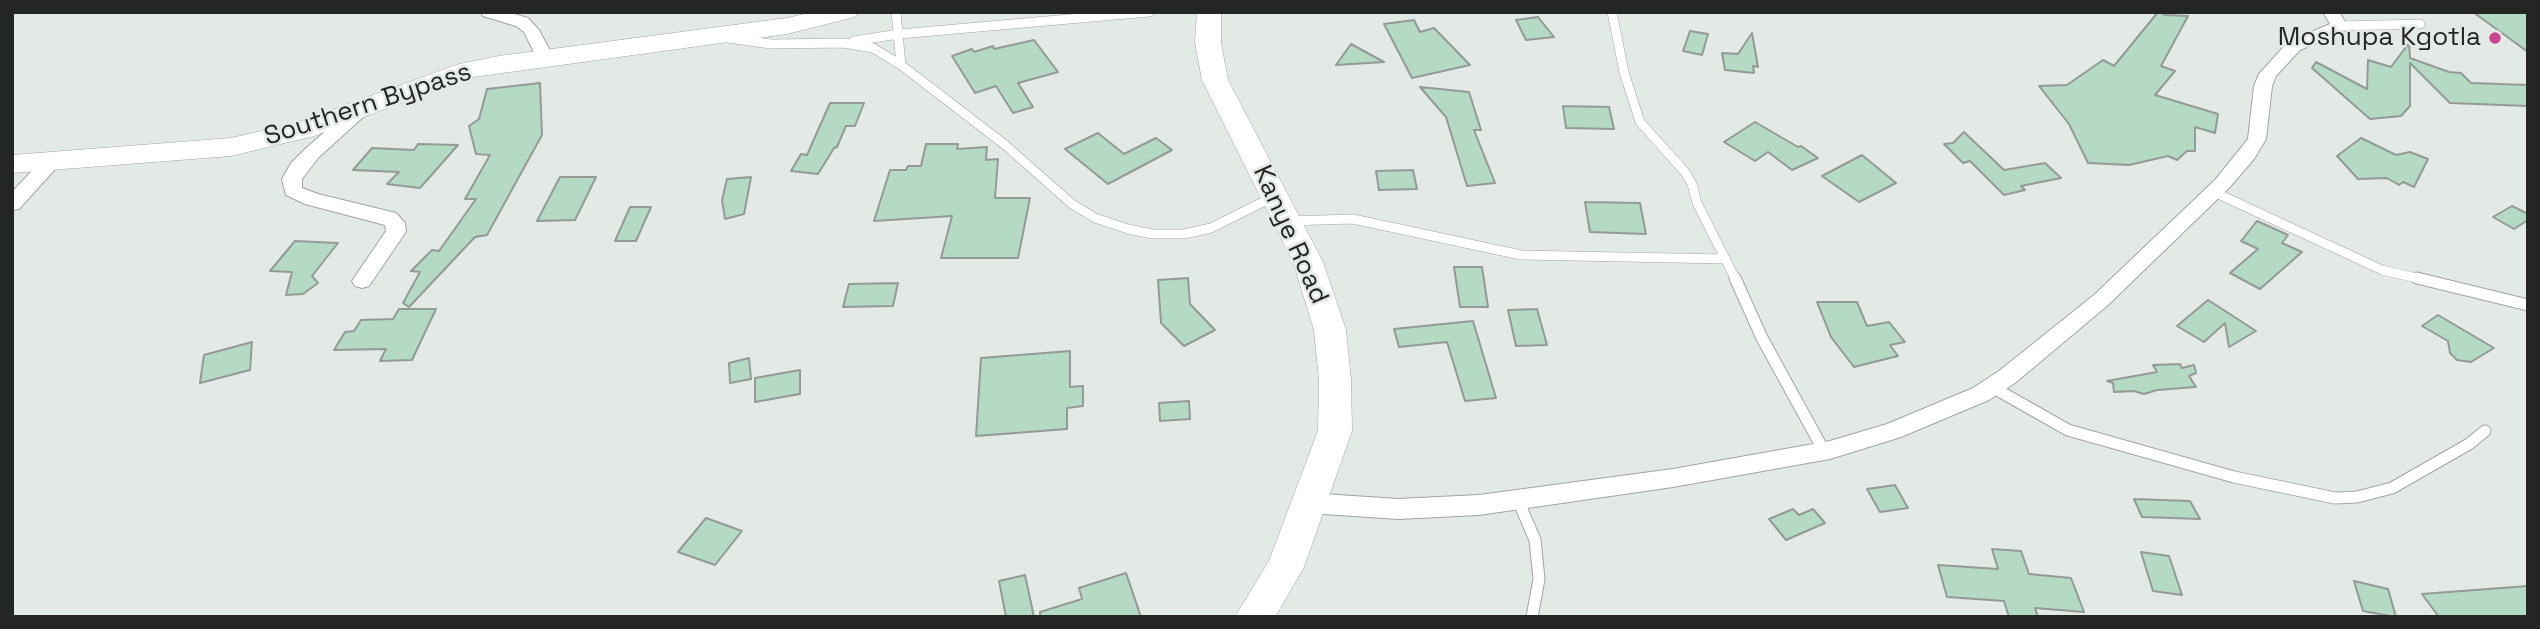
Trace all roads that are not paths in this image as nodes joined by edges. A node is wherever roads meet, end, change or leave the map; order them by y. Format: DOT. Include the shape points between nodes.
graph roads {
  1 [pos="489,12"];
  2 [pos="846,12"];
  3 [pos="896,12"];
  4 [pos="1149,12"];
  5 [pos="1209,12"];
  6 [pos="1612,12"];
  7 [pos="2335,19"];
  8 [pos="2420,24"];
  9 [pos="899,34"];
  10 [pos="722,36"];
  11 [pos="844,43"];
  12 [pos="545,58"];
  13 [pos="901,65"];
  14 [pos="365,106"];
  15 [pos="51,162"];
  16 [pos="12,164"];
  17 [pos="2214,192"];
  18 [pos="12,204"];
  19 [pos="1282,208"];
  20 [pos="1726,259"];
  21 [pos="362,281"];
  22 [pos="2528,305"];
  23 [pos="1992,387"];
  24 [pos="2485,431"];
  25 [pos="1824,451"];
  26 [pos="1518,500"];
  27 [pos="1308,503"];
  28 [pos="1254,617"];
  29 [pos="1532,617"];
  1 -- 12 [label="street" via="522,22"];
  2 -- 10 [label="street, Southern Bypass"];
  3 -- 9 [label="lane"];
  4 -- 9 [label="lane"];
  5 -- 19 [label="street, Kanye Road" via="1208,43 1215,80"];
  6 -- 20 [label="lane" via="1640,122 1685,172"];
  7 -- 8 [label="lane"];
  7 -- 17 [label="street" via="2294,46 2267,74 2257,139"];
  9 -- 11 [label="lane"];
  9 -- 13 [label="lane"];
  10 -- 11 [label="lane" via="771,44"];
  10 -- 12 [label="street, Southern Bypass"];
  11 -- 13 [label="lane" via="873,48"];
  12 -- 14 [label="street, Southern Bypass" via="459,72"];
  13 -- 19 [label="lane" via="1004,144 1072,204 1106,222 1153,234 1184,234"];
  14 -- 15 [label="street, Southern Bypass" via="304,130 231,147"];
  14 -- 21 [label="street" via="312,153 292,179 293,191 302,195 396,223 396,231"];
  15 -- 16 [label="street, Southern Bypass"];
  15 -- 18 [label="street"];
  17 -- 22 [label="lane" via="2382,270"];
  17 -- 23 [label="street" via="2101,300"];
  19 -- 20 [label="lane" via="1521,255"];
  19 -- 27 [label="street, Kanye Road" via="1320,293 1330,330 1335,380 1335,430"];
  20 -- 25 [label="lane" via="1762,338"];
  23 -- 24 [label="lane" via="2068,430 2234,477 2336,498 2392,488"];
  23 -- 25 [label="street" via="1892,431"];
  25 -- 26 [label="street"];
  26 -- 27 [label="street" via="1398,509"];
  26 -- 29 [label="lane" via="1535,540 1539,579"];
  27 -- 28 [label="street, Kanye Road" via="1285,567"];
}
